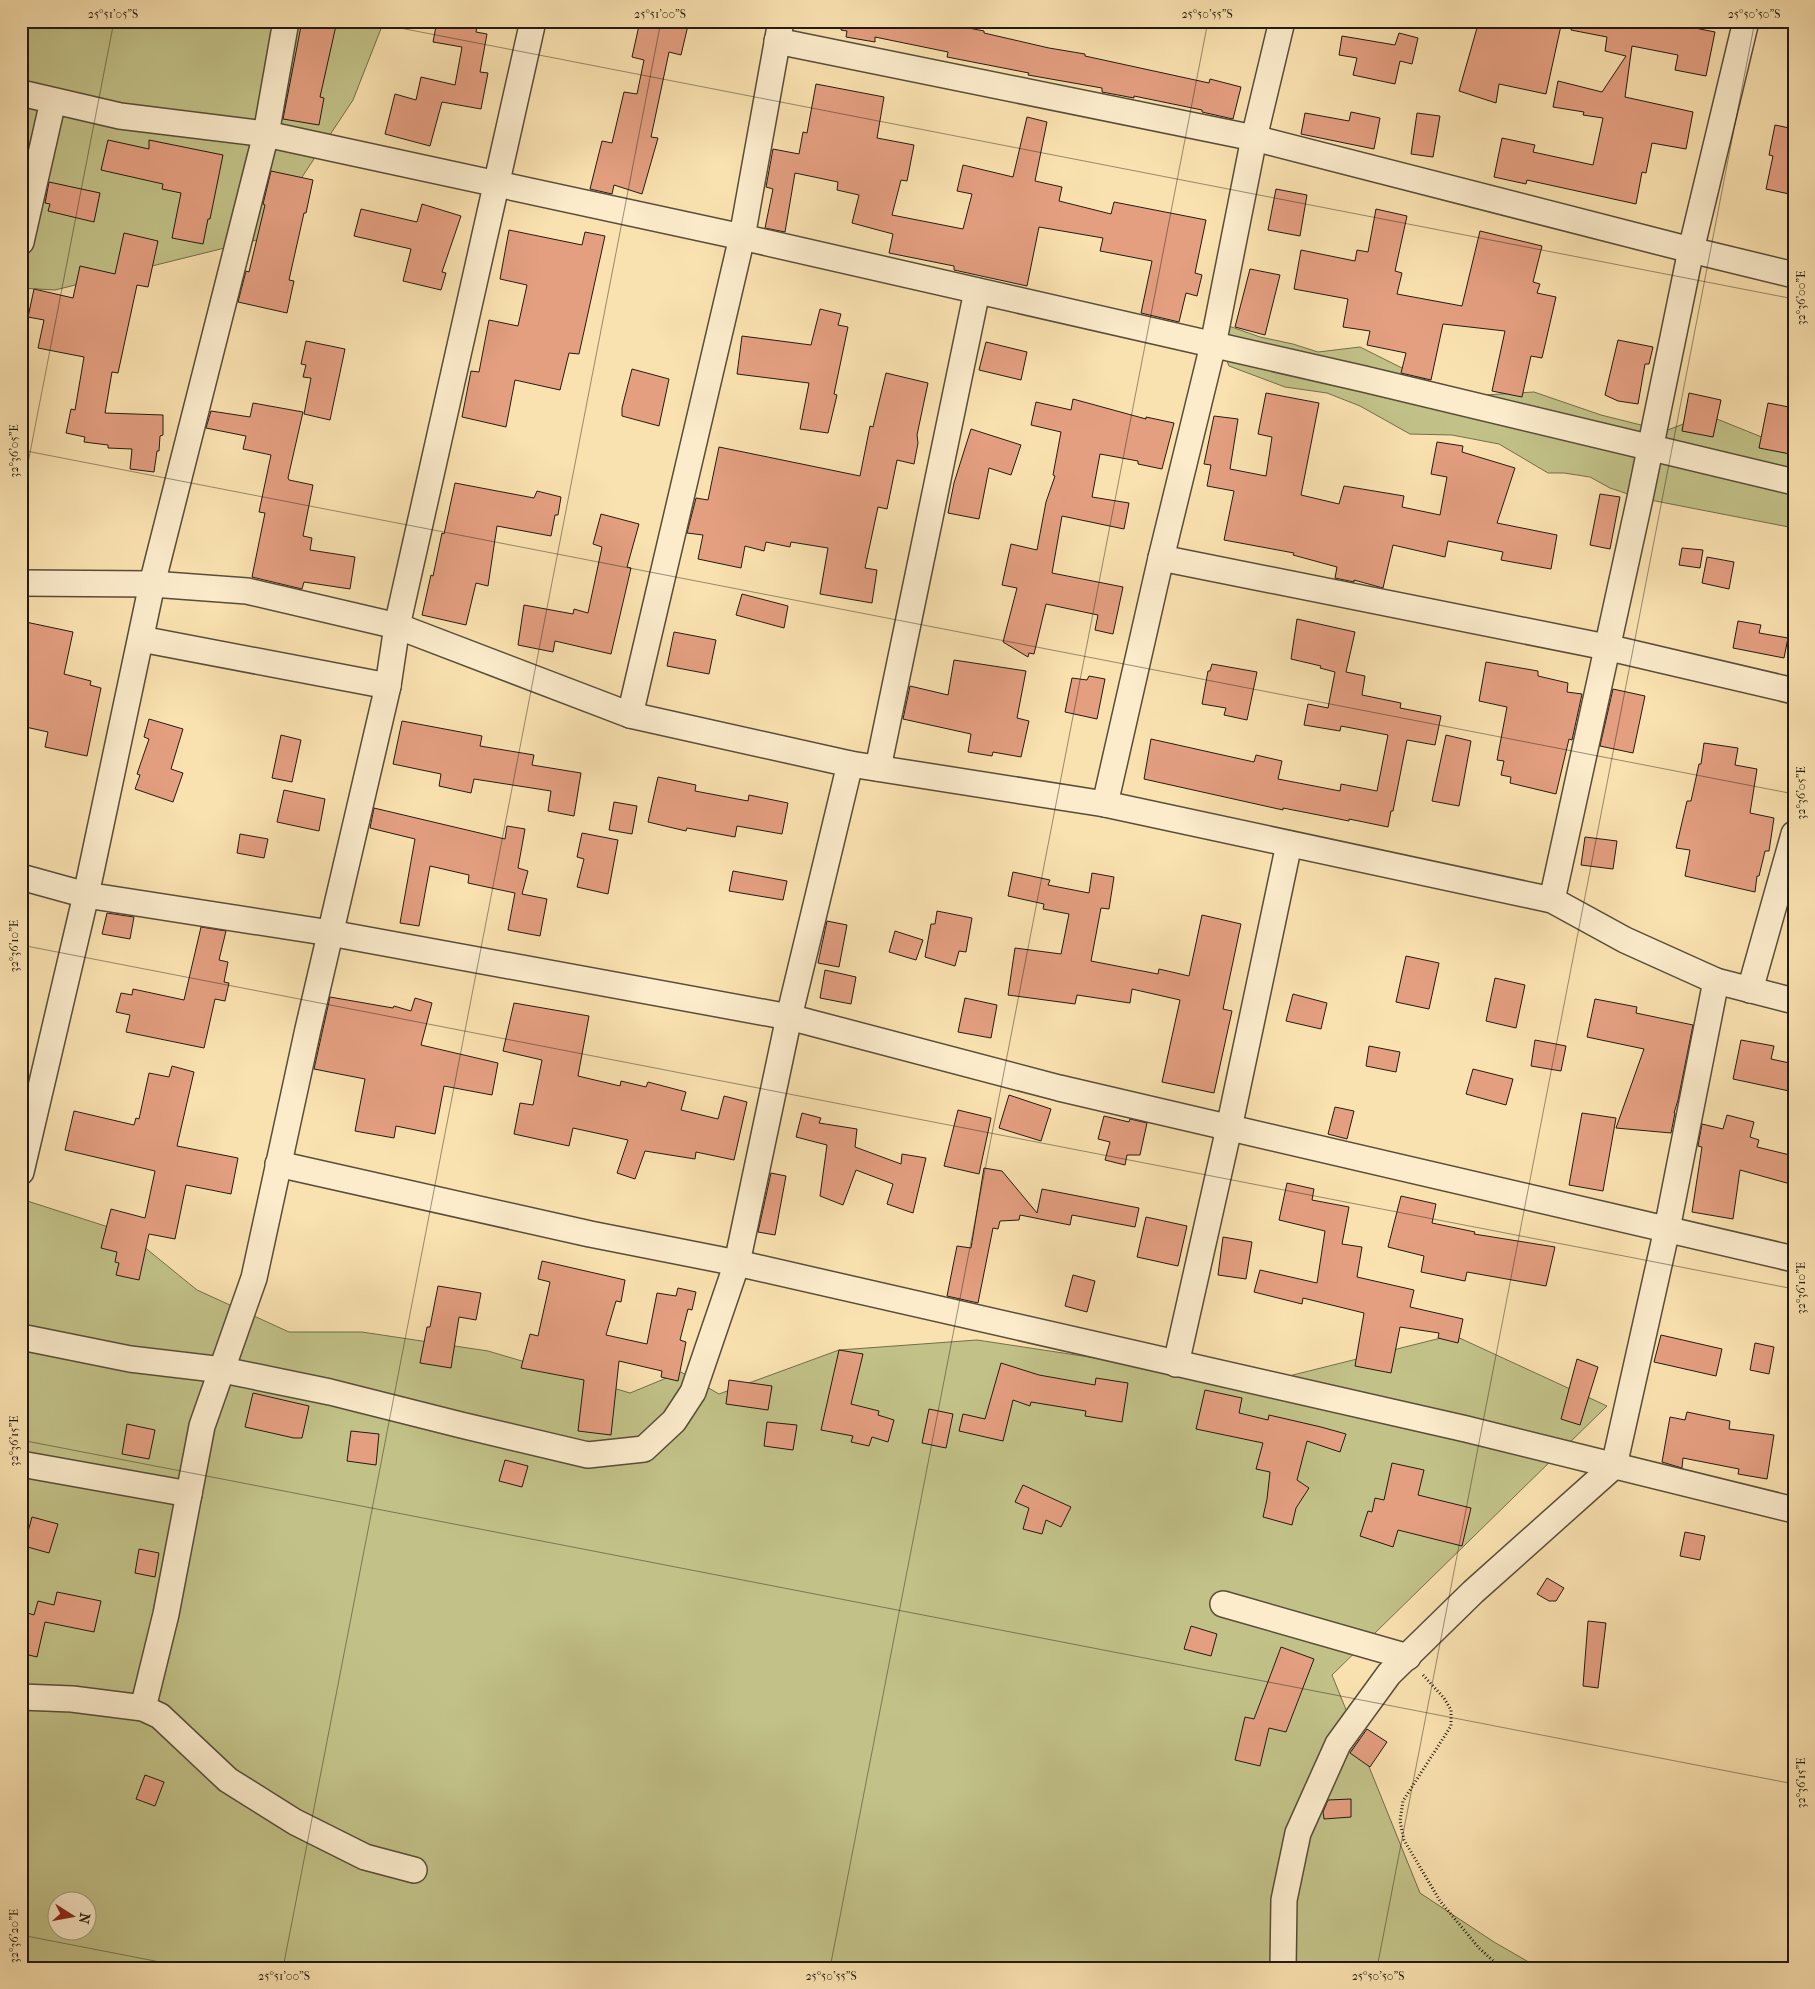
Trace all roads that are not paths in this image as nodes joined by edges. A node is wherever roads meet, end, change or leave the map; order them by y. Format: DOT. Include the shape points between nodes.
graph roads {
  1 [pos="286,21"];
  2 [pos="533,21"];
  3 [pos="1282,21"];
  4 [pos="1746,21"];
  5 [pos="779,31"];
  6 [pos="21,93"];
  7 [pos="53,101"];
  8 [pos="266,134"];
  9 [pos="1254,138"];
  10 [pos="496,183"];
  11 [pos="742,237"];
  12 [pos="21,242"];
  13 [pos="1691,250"];
  14 [pos="1794,275"];
  15 [pos="977,291"];
  16 [pos="1213,345"];
  17 [pos="1650,448"];
  18 [pos="1794,482"];
  19 [pos="1161,558"];
  20 [pos="21,583"];
  21 [pos="152,584"];
  22 [pos="397,626"];
  23 [pos="141,639"];
  24 [pos="1606,647"];
  25 [pos="388,686"];
  26 [pos="1794,691"];
  27 [pos="630,714"];
  28 [pos="850,764"];
  29 [pos="878,768"];
  30 [pos="1105,804"];
  31 [pos="1794,834"];
  32 [pos="1289,844"];
  33 [pos="21,877"];
  34 [pos="86,895"];
  35 [pos="1552,900"];
  36 [pos="330,933"];
  37 [pos="1716,982"];
  38 [pos="1750,990"];
  39 [pos="1794,1001"];
  40 [pos="788,1017"];
  41 [pos="27,1120"];
  42 [pos="1230,1128"];
  43 [pos="278,1164"];
  44 [pos="21,1172"];
  45 [pos="1667,1229"];
  46 [pos="1794,1259"];
  47 [pos="737,1263"];
  48 [pos="21,1337"];
  49 [pos="1176,1364"];
  50 [pos="222,1370"];
  51 [pos="21,1464"];
  52 [pos="1614,1466"];
  53 [pos="189,1494"];
  54 [pos="1794,1510"];
  55 [pos="1223,1604"];
  56 [pos="1408,1657"];
  57 [pos="21,1697"];
  58 [pos="143,1708"];
  59 [pos="414,1870"];
  60 [pos="1283,1968"];
  1 -- 8 [label="street"];
  2 -- 10 [label="street"];
  3 -- 9 [label="street"];
  4 -- 13 [label="street"];
  5 -- 9 [label="street"];
  5 -- 11 [label="street"];
  6 -- 7 [label="street"];
  7 -- 8 [label="street" via="120,116"];
  7 -- 12 [label="street"];
  8 -- 10 [label="street"];
  8 -- 21 [label="street"];
  9 -- 13 [label="street"];
  9 -- 16 [label="street"];
  10 -- 11 [label="street"];
  10 -- 22 [label="street"];
  11 -- 15 [label="street"];
  11 -- 27 [label="street"];
  13 -- 14 [label="street"];
  13 -- 17 [label="street"];
  15 -- 16 [label="street"];
  15 -- 29 [label="street"];
  16 -- 17 [label="street"];
  16 -- 19 [label="street"];
  17 -- 18 [label="street"];
  17 -- 24 [label="street"];
  19 -- 24 [label="street"];
  19 -- 30 [label="street"];
  20 -- 21 [label="street"];
  21 -- 22 [label="street" via="247,592"];
  21 -- 23 [label="street"];
  22 -- 25 [label="street"];
  22 -- 27 [label="street"];
  23 -- 25 [label="street"];
  23 -- 34 [label="street"];
  24 -- 26 [label="street"];
  24 -- 35 [label="street"];
  25 -- 36 [label="street"];
  27 -- 28 [label="street"];
  28 -- 29 [label="street"];
  28 -- 40 [label="street"];
  29 -- 30 [label="street"];
  30 -- 32 [label="street"];
  31 -- 38 [label="street"];
  32 -- 35 [label="street"];
  32 -- 42 [label="street"];
  33 -- 34 [label="street"];
  34 -- 36 [label="street"];
  34 -- 41 [label="street"];
  35 -- 37 [label="street" via="1625,940"];
  36 -- 40 [label="street"];
  36 -- 43 [label="street"];
  37 -- 38 [label="street"];
  37 -- 45 [label="street"];
  38 -- 39 [label="street"];
  40 -- 42 [label="street" via="1059,1088"];
  40 -- 47 [label="street"];
  41 -- 44 [label="street"];
  42 -- 45 [label="street"];
  42 -- 49 [label="street"];
  43 -- 47 [label="street" via="590,1234"];
  43 -- 50 [label="street" via="254,1278"];
  45 -- 46 [label="street"];
  45 -- 52 [label="street"];
  47 -- 49 [label="street"];
  47 -- 50 [label="street" via="693,1392 674,1421 644,1448 588,1455 330,1392"];
  48 -- 50 [label="street" via="130,1359"];
  49 -- 52 [label="street"];
  50 -- 53 [label="street" via="202,1426"];
  51 -- 53 [label="street"];
  52 -- 54 [label="street"];
  52 -- 56 [label="street" via="1473,1592"];
  53 -- 58 [label="street" via="166,1614"];
  55 -- 56 [label="street"];
  56 -- 60 [label="street" via="1389,1674 1338,1744 1298,1833 1284,1900"];
  57 -- 58 [label="street" via="72,1699"];
  58 -- 59 [label="street" via="160,1716 228,1780 295,1822 365,1857"];
}
